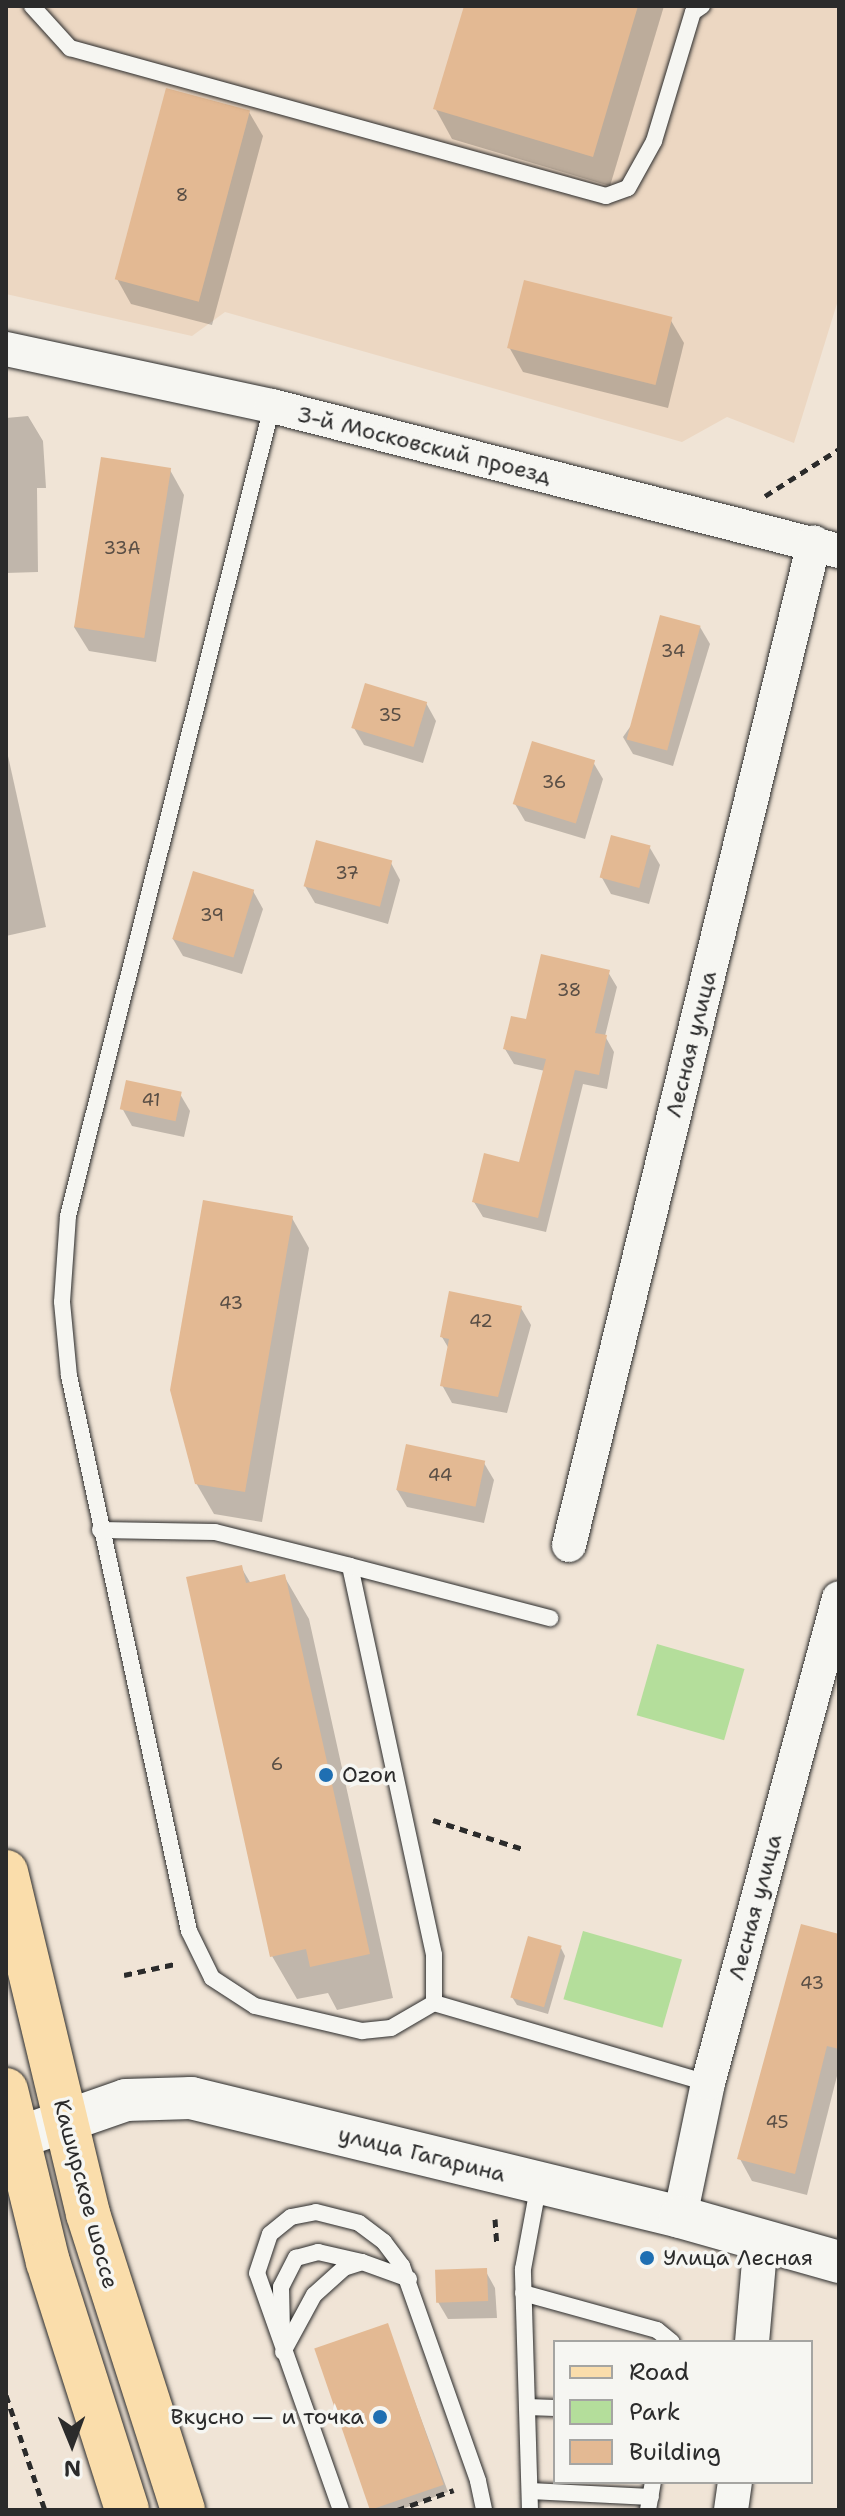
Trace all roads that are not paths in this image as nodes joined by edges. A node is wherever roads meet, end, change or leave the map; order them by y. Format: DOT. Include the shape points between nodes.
graph roads {
  1 [pos="32,6"];
  2 [pos="702,6"];
  3 [pos="6,349"];
  4 [pos="272,406"];
  5 [pos="826,547"];
  6 [pos="100,1530"];
  7 [pos="569,1545"];
  8 [pos="350,1566"];
  9 [pos="839,1598"];
  10 [pos="550,1618"];
  11 [pos="6,1872"];
  12 [pos="434,2003"];
  13 [pos="708,2083"];
  14 [pos="6,2090"];
  15 [pos="65,2121"];
  16 [pos="12,2140"];
  17 [pos="539,2183"];
  18 [pos="680,2217"];
  19 [pos="761,2239"];
  20 [pos="362,2262"];
  21 [pos="839,2262"];
  22 [pos="409,2279"];
  23 [pos="523,2293"];
  24 [pos="670,2340"];
  25 [pos="752,2340"];
  26 [pos="283,2352"];
  27 [pos="527,2407"];
  28 [pos="553,2408"];
  29 [pos="735,2484"];
  30 [pos="530,2491"];
  31 [pos="651,2496"];
  32 [pos="127,2510"];
  33 [pos="183,2510"];
  34 [pos="341,2510"];
  35 [pos="484,2510"];
  36 [pos="530,2510"];
  37 [pos="731,2510"];
  1 -- 2 [label="lane" via="70,48 606,196 628,188 654,141 693,12"];
  3 -- 4 [label="street, 3-й Московский проезд"];
  4 -- 5 [label="street, 3-й Московский проезд"];
  4 -- 6 [label="lane" via="68,1216 62,1302 69,1376"];
  5 -- 7 [label="street, Лесная улица"];
  6 -- 8 [label="lane" via="205,1530"];
  6 -- 12 [label="lane" via="184,1911 200,1959 221,1987 242,2001 348,2029 391,2028"];
  8 -- 10 [label="lane"];
  8 -- 12 [label="lane" via="434,1955"];
  9 -- 13 [label="street, Лесная улица"];
  11 -- 15 [label="main road, Каширское шоссе"];
  12 -- 13 [label="lane"];
  13 -- 18 [label="street, Лесная улица"];
  14 -- 16 [label="main road"];
  15 -- 16 [label="street, улица Гагарина"];
  15 -- 17 [label="street, улица Гагарина" via="138,2097 178,2096"];
  15 -- 33 [label="main road, Каширское шоссе" via="98,2246"];
  16 -- 32 [label="main road"];
  17 -- 18 [label="street, улица Гагарина"];
  17 -- 23 [label="lane" via="525,2239"];
  18 -- 19 [label="street, улица Гагарина"];
  19 -- 21 [label="street, улица Гагарина"];
  19 -- 25 [label="street"];
  20 -- 22 [label="lane"];
  20 -- 26 [label="lane" via="323,2283"];
  20 -- 26 [label="lane" via="318,2252 289,2266 280,2300"];
  22 -- 26 [label="lane" via="394,2253 359,2223 330,2213 291,2217 270,2234 257,2263 259,2285"];
  22 -- 35 [label="lane"];
  23 -- 24 [label="lane" via="657,2330"];
  23 -- 27 [label="lane"];
  26 -- 34 [label="lane"];
  27 -- 28 [label="lane"];
  27 -- 30 [label="lane"];
  29 -- 37 [label="street"];
  30 -- 31 [label="lane"];
  30 -- 36 [label="lane"];
}
